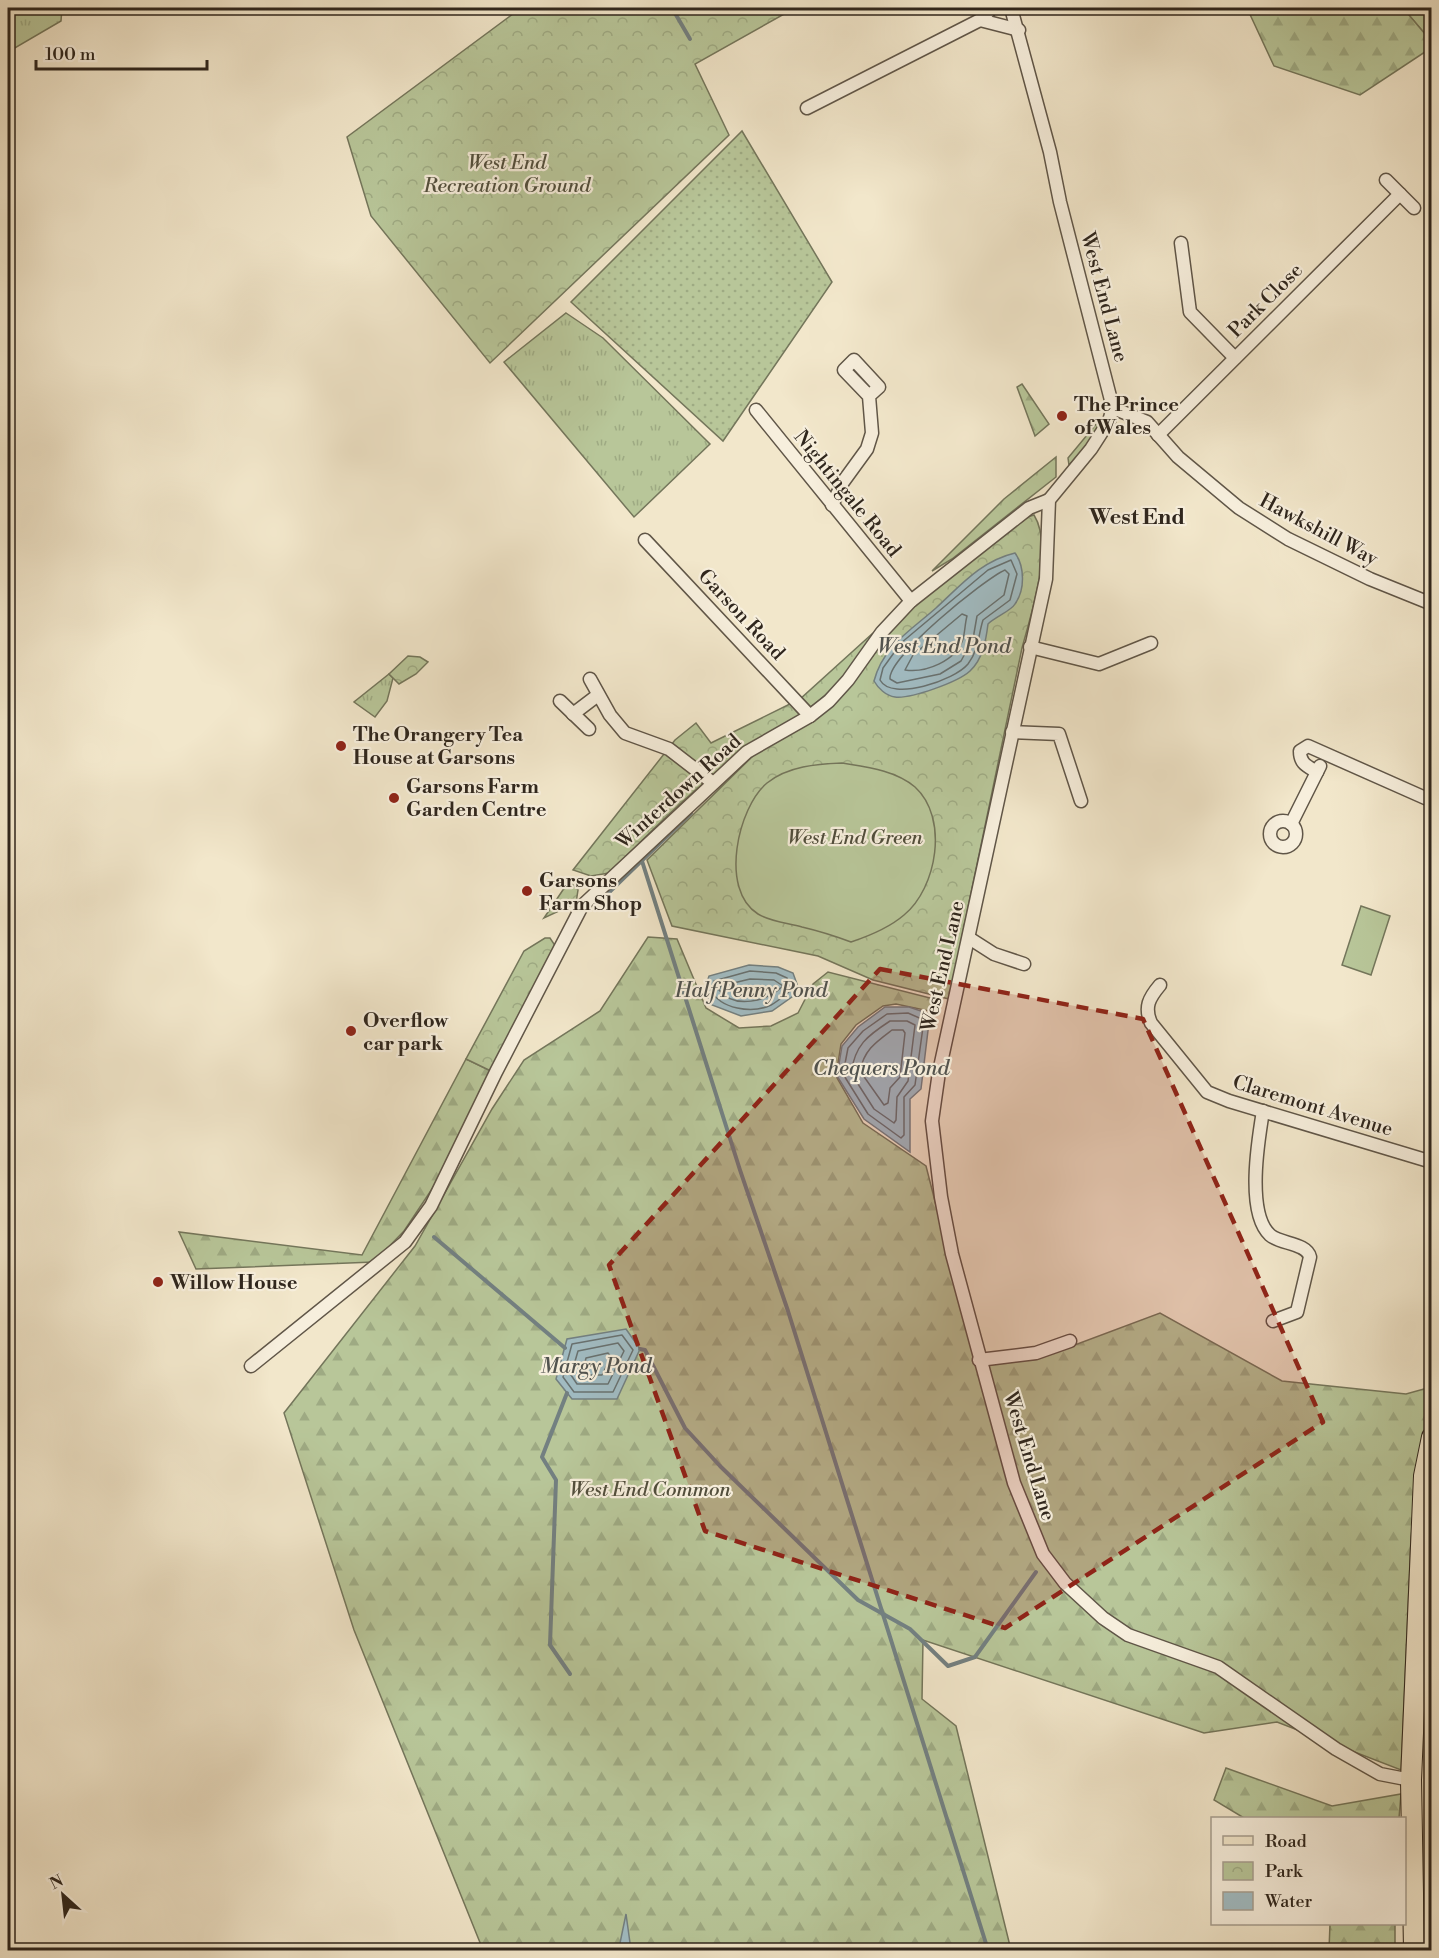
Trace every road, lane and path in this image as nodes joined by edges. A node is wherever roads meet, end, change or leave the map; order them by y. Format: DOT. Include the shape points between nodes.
graph roads {
  1 [pos="992,8"];
  2 [pos="1011,8"];
  3 [pos="980,20"];
  4 [pos="1019,30"];
  5 [pos="807,108"];
  6 [pos="1386,180"];
  7 [pos="1400,194"];
  8 [pos="1414,208"];
  9 [pos="1181,243"];
  10 [pos="1235,358"];
  11 [pos="869,396"];
  12 [pos="1113,408"];
  13 [pos="756,410"];
  14 [pos="1158,435"];
  15 [pos="1049,500"];
  16 [pos="832,505"];
  17 [pos="645,540"];
  18 [pos="911,601"];
  19 [pos="1431,604"];
  20 [pos="1151,643"];
  21 [pos="1030,647"];
  22 [pos="590,679"];
  23 [pos="598,695"];
  24 [pos="560,702"];
  25 [pos="573,714"];
  26 [pos="810,716"];
  27 [pos="589,729"];
  28 [pos="1012,732"];
  29 [pos="1330,758"];
  30 [pos="1317,772"];
  31 [pos="713,783"];
  32 [pos="1081,801"];
  33 [pos="1431,801"];
  34 [pos="1291,824"];
  35 [pos="969,938"];
  36 [pos="1024,964"];
  37 [pos="1161,985"];
  38 [pos="1263,1111"];
  39 [pos="1431,1162"];
  40 [pos="1273,1321"];
  41 [pos="1070,1341"];
  42 [pos="979,1360"];
  43 [pos="251,1366"];
  44 [pos="1431,1437"];
  45 [pos="1411,1780"];
  46 [pos="1414,1950"];
  1 -- 3 [label="street"];
  2 -- 4 [label="street, West End Lane"];
  3 -- 4 [label="street"];
  3 -- 5 [label="street"];
  4 -- 12 [label="street, West End Lane"];
  6 -- 7 [label="street"];
  7 -- 8 [label="street"];
  7 -- 10 [label="street, Park Close"];
  9 -- 10 [label="street" via="1190,312"];
  10 -- 14 [label="street, Park Close"];
  11 -- 16 [label="street" via="872,433 867,449"];
  12 -- 14 [label="street, Hawkshill Way" via="1147,422"];
  12 -- 15 [label="street" via="1091,449"];
  13 -- 16 [label="street, Nightingale Road"];
  14 -- 19 [label="street, Hawkshill Way" via="1239,508 1288,538"];
  15 -- 18 [label="street, Winterdown Road" via="1029,508"];
  15 -- 21 [label="street, West End Lane" via="1048,570"];
  16 -- 18 [label="street, Nightingale Road"];
  17 -- 26 [label="street, Garson Road"];
  18 -- 26 [label="street, Winterdown Road" via="882,632 848,680"];
  20 -- 21 [label="street" via="1099,664"];
  21 -- 28 [label="street, West End Lane"];
  22 -- 23 [label="street"];
  23 -- 25 [label="street"];
  23 -- 31 [label="street" via="625,733 669,748"];
  24 -- 25 [label="street"];
  25 -- 27 [label="street"];
  26 -- 31 [label="street, Winterdown Road" via="747,752"];
  28 -- 32 [label="street" via="1059,734"];
  28 -- 35 [label="street, West End Lane"];
  29 -- 30 [label="street"];
  29 -- 30 [label="street" via="1308,746 1300,751 1303,764"];
  29 -- 33 [label="street"];
  30 -- 34 [label="street"];
  31 -- 43 [label="street, Winterdown Road" via="582,906 431,1206 405,1242"];
  35 -- 36 [label="street" via="994,954"];
  35 -- 42 [label="street, West End Lane" via="932,1121 941,1197"];
  37 -- 38 [label="street, Claremont Avenue" via="1149,998 1147,1012 1158,1032 1207,1092"];
  38 -- 39 [label="street, Claremont Avenue"];
  38 -- 40 [label="street" via="1255,1176 1264,1228 1272,1237 1309,1252 1297,1312"];
  41 -- 42 [label="street" via="1035,1353"];
  42 -- 45 [label="street, West End Lane" via="1029,1523 1043,1554 1065,1583 1128,1635 1218,1667 1336,1749 1380,1774"];
  44 -- 45 [label="main road" via="1424,1476"];
  45 -- 46 [label="main road"];
}
